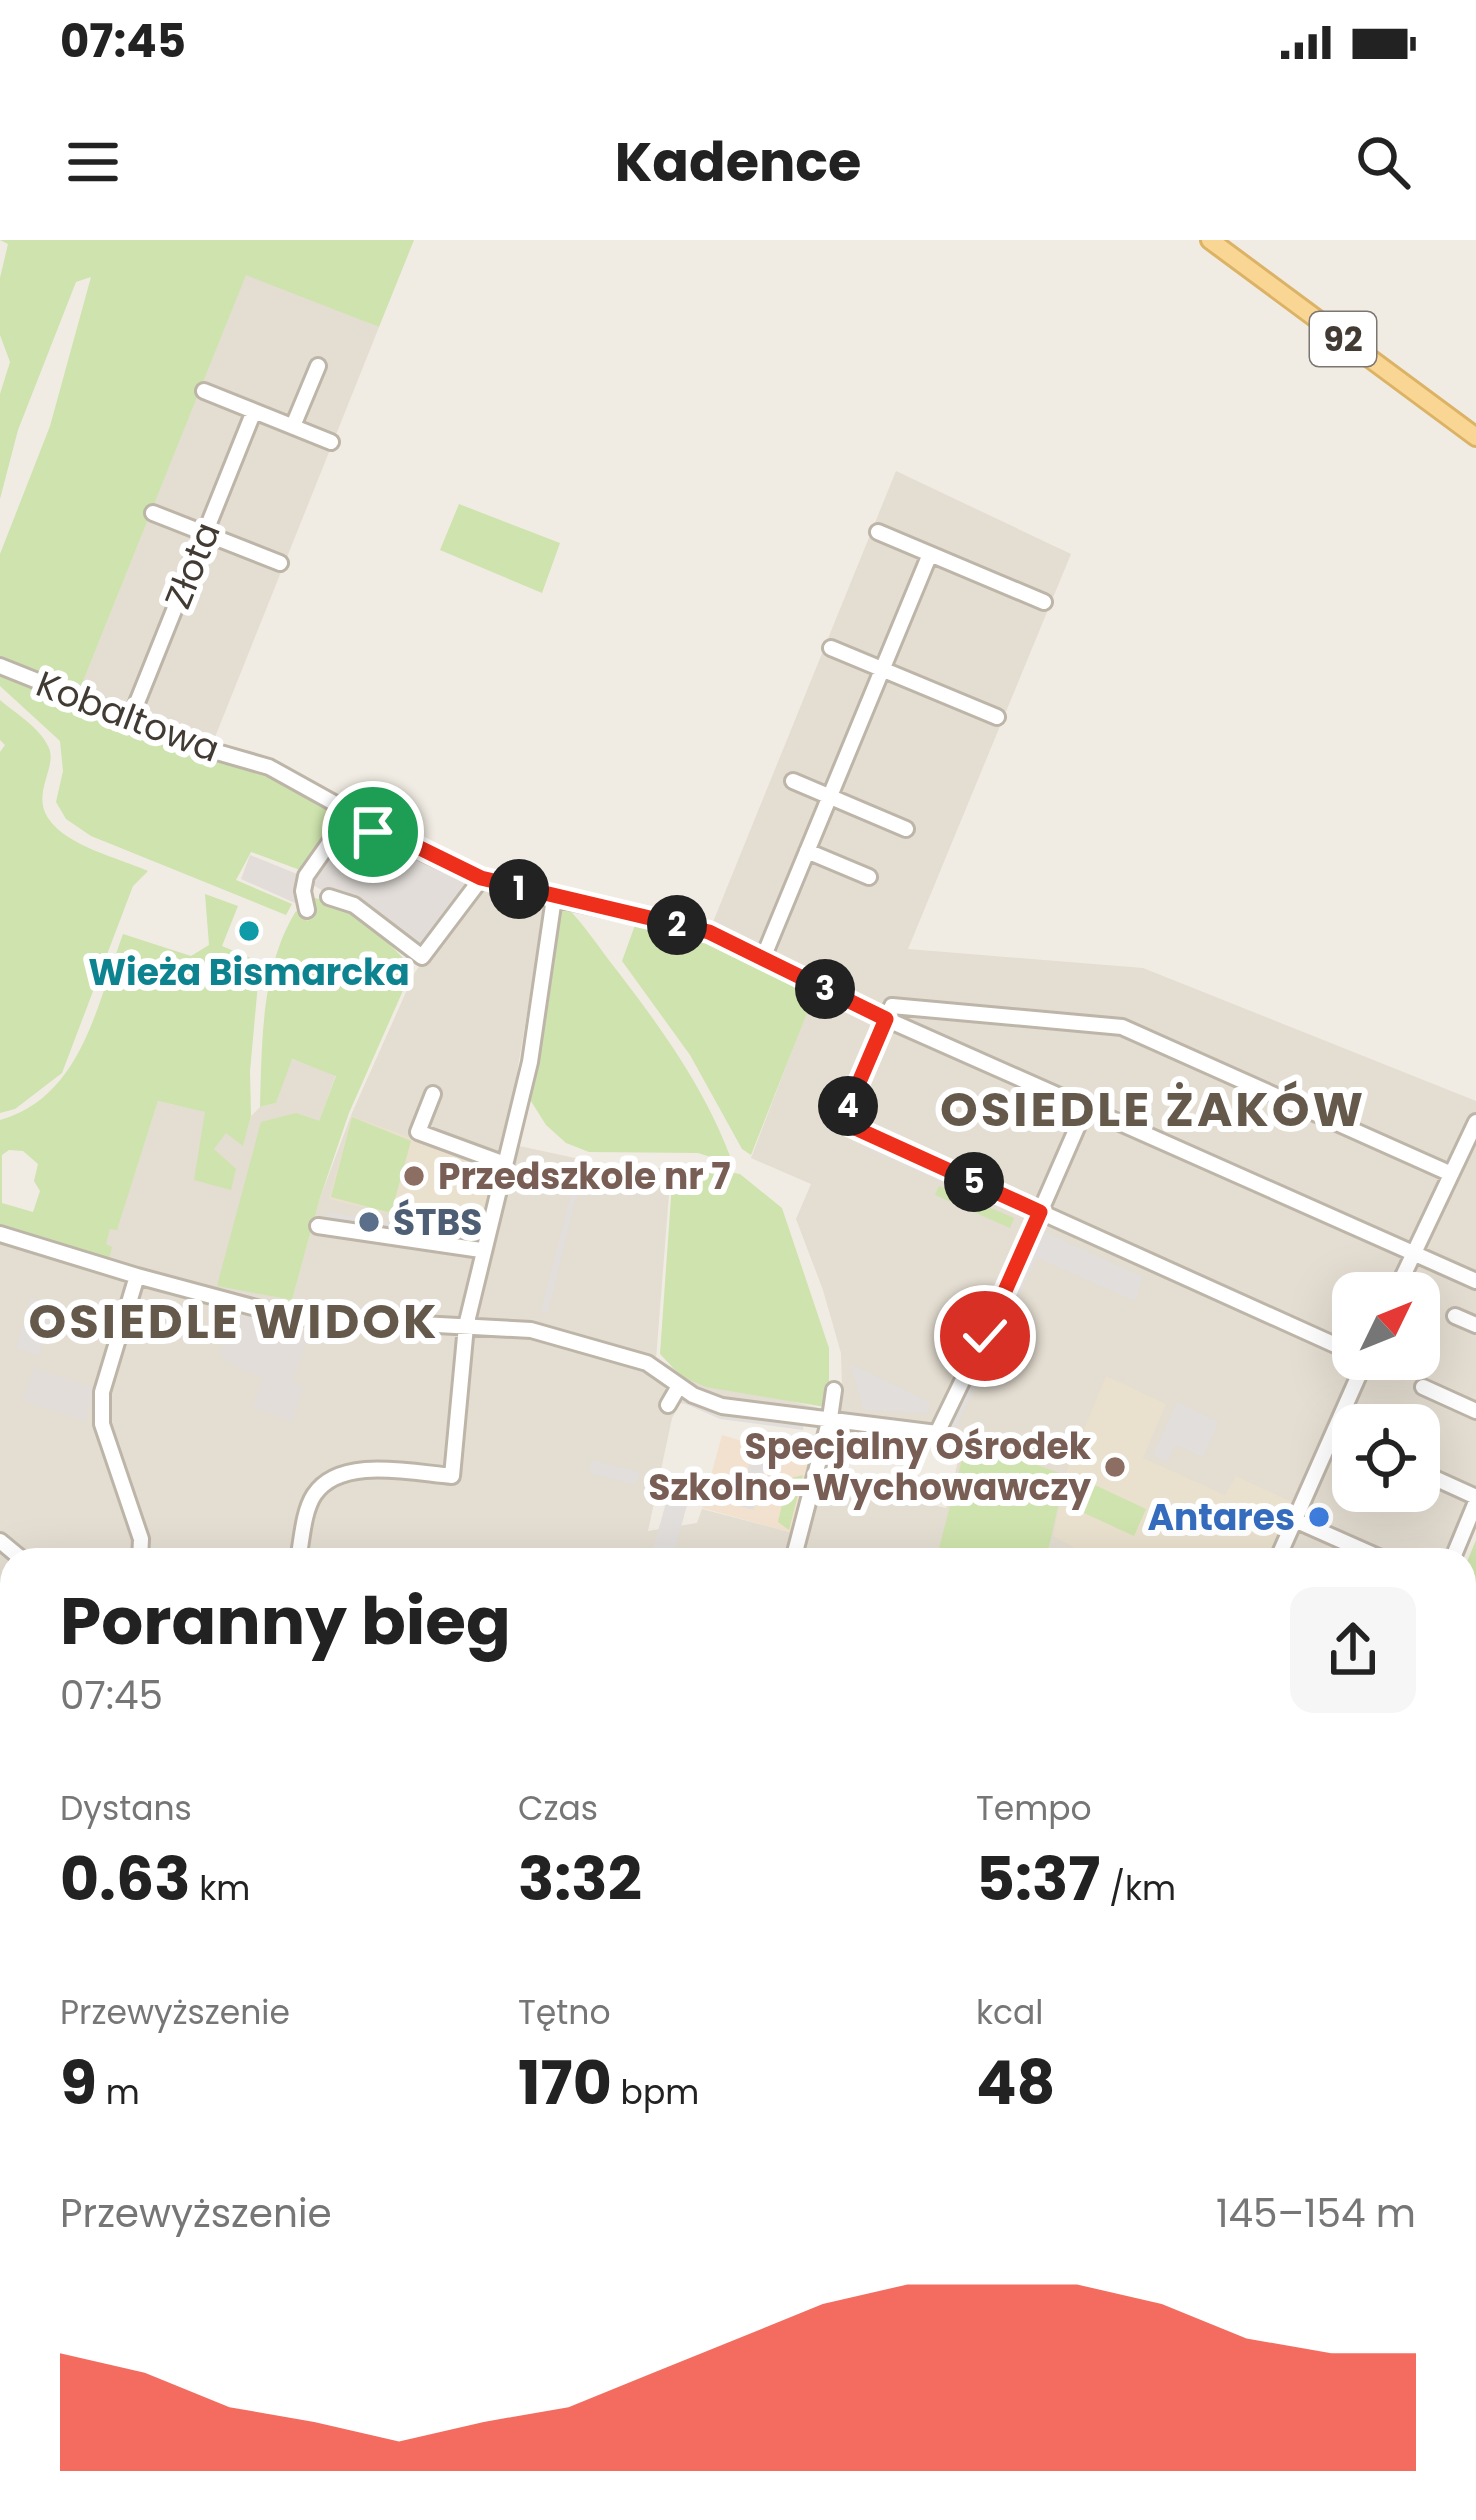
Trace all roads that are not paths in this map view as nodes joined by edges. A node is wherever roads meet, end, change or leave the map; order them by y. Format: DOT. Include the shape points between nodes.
graph roads {
  1 [pos="1210,240"];
  2 [pos="318,366"];
  3 [pos="204,391"];
  4 [pos="254,411"];
  5 [pos="293,426"];
  6 [pos="1476,437"];
  7 [pos="331,442"];
  8 [pos="153,513"];
  9 [pos="878,532"];
  10 [pos="205,534"];
  11 [pos="930,554"];
  12 [pos="280,563"];
  13 [pos="1044,602"];
  14 [pos="831,648"];
  15 [pos="0,667"];
  16 [pos="883,670"];
  17 [pos="997,717"];
  18 [pos="130,720"];
  19 [pos="793,782"];
  20 [pos="830,797"];
  21 [pos="351,812"];
  22 [pos="906,829"];
  23 [pos="807,851"];
  24 [pos="869,877"];
  25 [pos="481,878"];
  26 [pos="329,897"];
  27 [pos="554,898"];
  28 [pos="307,910"];
  29 [pos="763,958"];
  30 [pos="886,1019"];
  31 [pos="433,1094"];
  32 [pos="1086,1107"];
  33 [pos="1476,1122"];
  34 [pos="505,1165"];
  35 [pos="1450,1173"];
  36 [pos="1040,1212"];
  37 [pos="318,1226"];
  38 [pos="0,1234"];
  39 [pos="482,1250"];
  40 [pos="1414,1252"];
  41 [pos="1405,1272"];
  42 [pos="136,1276"];
  43 [pos="1476,1281"];
  44 [pos="1455,1316"];
  45 [pos="1476,1325"];
  46 [pos="466,1326"];
  47 [pos="1332,1344"];
  48 [pos="1357,1380"];
  49 [pos="680,1386"];
  50 [pos="1423,1387"];
  51 [pos="834,1390"];
  52 [pos="668,1405"];
  53 [pos="1476,1411"];
  54 [pos="830,1418"];
  55 [pos="1440,1482"];
  56 [pos="1476,1500"];
  57 [pos="1295,1520"];
  58 [pos="141,1548"];
  59 [pos="301,1548"];
  60 [pos="796,1548"];
  61 [pos="1282,1548"];
  62 [pos="1358,1548"];
  63 [pos="1457,1548"];
  1 -- 6 [label="main road, 92"];
  2 -- 5 [label="street"];
  3 -- 4 [label="street"];
  4 -- 5 [label="street"];
  4 -- 10 [label="street, Złota"];
  5 -- 7 [label="street"];
  8 -- 10 [label="street"];
  9 -- 11 [label="street"];
  10 -- 12 [label="street"];
  10 -- 18 [label="street, Złota"];
  11 -- 13 [label="street"];
  11 -- 16 [label="street"];
  14 -- 16 [label="street"];
  15 -- 18 [label="street, Kobaltowa"];
  16 -- 17 [label="street"];
  16 -- 20 [label="street"];
  18 -- 21 [label="street, Kobaltowa" via="257,764"];
  19 -- 20 [label="street"];
  20 -- 22 [label="street"];
  20 -- 23 [label="street"];
  21 -- 25 [label="street, Kobaltowa" via="422,855"];
  21 -- 28 [label="street" via="306,876"];
  23 -- 24 [label="street"];
  23 -- 29 [label="street"];
  25 -- 26 [label="street" via="422,958 356,903"];
  25 -- 27 [label="street, Kobaltowa"];
  27 -- 29 [label="street, Kobaltowa" via="709,932"];
  27 -- 34 [label="street"];
  29 -- 30 [label="street, Kobaltowa"];
  30 -- 32 [label="street"];
  30 -- 35 [label="street" via="892,1006 1121,1027"];
  30 -- 36 [label="street" via="842,1122"];
  31 -- 34 [label="street" via="418,1132"];
  32 -- 36 [label="street"];
  32 -- 40 [label="street"];
  33 -- 35 [label="street"];
  34 -- 39 [label="street"];
  35 -- 40 [label="street"];
  36 -- 47 [label="street"];
  36 -- 54 [label="street" via="937,1433"];
  37 -- 39 [label="street"];
  38 -- 42 [label="street"];
  39 -- 46 [label="street"];
  40 -- 41 [label="street"];
  40 -- 43 [label="street"];
  42 -- 46 [label="street" via="290,1317"];
  42 -- 58 [label="street" via="100,1408"];
  44 -- 45 [label="street"];
  46 -- 49 [label="street" via="531,1330 626,1355"];
  46 -- 59 [label="street" via="452,1476 367,1471 330,1480 311,1499"];
  48 -- 57 [label="street"];
  49 -- 52 [label="street"];
  49 -- 54 [label="street" via="722,1406"];
  50 -- 53 [label="street"];
  51 -- 54 [label="street"];
  54 -- 60 [label="street"];
  55 -- 56 [label="street"];
  56 -- 63 [label="street"];
  57 -- 61 [label="street"];
  57 -- 62 [label="street"];
}
